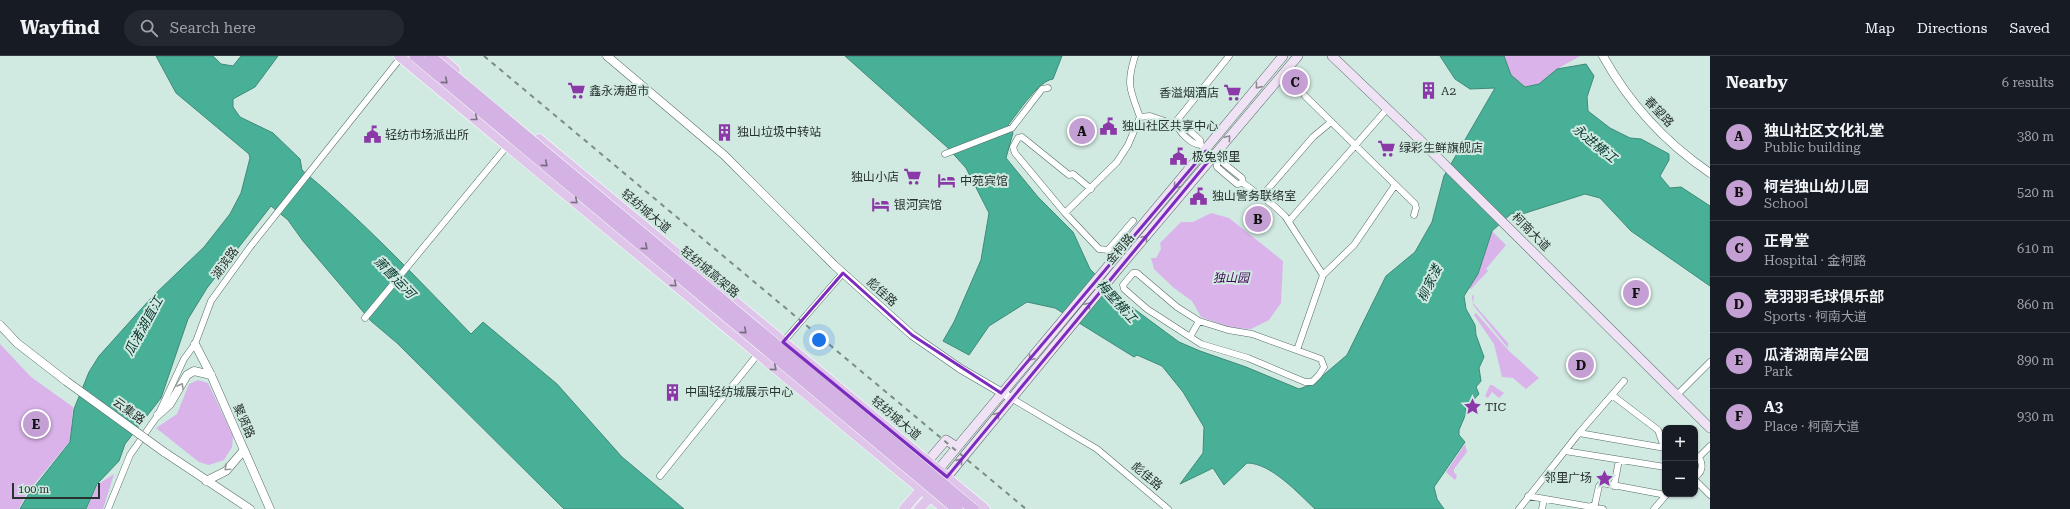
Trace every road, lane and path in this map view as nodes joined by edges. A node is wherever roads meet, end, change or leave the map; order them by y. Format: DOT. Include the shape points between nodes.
graph roads {
  1 [pos="415,56"];
  2 [pos="430,56"];
  3 [pos="439,56"];
  4 [pos="608,56"];
  5 [pos="1135,56"];
  6 [pos="1229,56"];
  7 [pos="1283,56"];
  8 [pos="1298,56"];
  9 [pos="1332,56"];
  10 [pos="1603,56"];
  11 [pos="401,57"];
  12 [pos="1048,88"];
  13 [pos="1306,96"];
  14 [pos="1387,109"];
  15 [pos="1140,117"];
  16 [pos="1331,122"];
  17 [pos="1176,124"];
  18 [pos="508,145"];
  19 [pos="1354,145"];
  20 [pos="946,154"];
  21 [pos="1209,154"];
  22 [pos="1710,173"];
  23 [pos="1396,185"];
  24 [pos="1091,189"];
  25 [pos="1262,196"];
  26 [pos="1065,213"];
  27 [pos="1414,215"];
  28 [pos="1133,221"];
  29 [pos="1289,221"];
  30 [pos="1116,264"];
  31 [pos="843,273"];
  32 [pos="1323,275"];
  33 [pos="365,318"];
  34 [pos="1199,321"];
  35 [pos="0,325"];
  36 [pos="1190,337"];
  37 [pos="783,342"];
  38 [pos="195,344"];
  39 [pos="1297,350"];
  40 [pos="758,354"];
  41 [pos="1710,362"];
  42 [pos="211,375"];
  43 [pos="1624,381"];
  44 [pos="1001,393"];
  45 [pos="1612,395"];
  46 [pos="1677,395"];
  47 [pos="1011,398"];
  48 [pos="158,415"];
  49 [pos="1710,428"];
  50 [pos="1579,433"];
  51 [pos="1662,442"];
  52 [pos="1710,446"];
  53 [pos="957,447"];
  54 [pos="1662,448"];
  55 [pos="244,450"];
  56 [pos="1565,451"];
  57 [pos="1698,455"];
  58 [pos="1698,458"];
  59 [pos="1619,460"];
  60 [pos="928,461"];
  61 [pos="1662,467"];
  62 [pos="938,470"];
  63 [pos="1698,475"];
  64 [pos="660,476"];
  65 [pos="947,477"];
  66 [pos="206,481"];
  67 [pos="1698,483"];
  68 [pos="1614,486"];
  69 [pos="921,490"];
  70 [pos="1662,493"];
  71 [pos="1710,495"];
  72 [pos="1528,496"];
  73 [pos="930,497"];
  74 [pos="1664,497"];
  75 [pos="1544,499"];
  76 [pos="1590,507"];
  77 [pos="108,509"];
  78 [pos="250,509"];
  79 [pos="270,509"];
  80 [pos="904,509"];
  81 [pos="919,509"];
  82 [pos="944,509"];
  83 [pos="957,509"];
  84 [pos="973,509"];
  85 [pos="985,509"];
  86 [pos="1168,509"];
  87 [pos="1519,509"];
  88 [pos="1542,509"];
  89 [pos="1603,509"];
  90 [pos="1654,509"];
  1 -- 83 [label="highway, 轻纺城高架路, one-way, bridge"];
  2 -- 84 [label="highway, 轻纺城高架路, bridge"];
  3 -- 37 [label="main road, 轻纺城大道"];
  4 -- 31 [label="street, 彪佳路" via="724,155"];
  5 -- 15 [label="street" via="1129,83"];
  6 -- 17 [label="street"];
  7 -- 21 [label="main road, 金柯路, one-way"];
  21 -- 8 [label="main road, 金柯路, one-way"];
  9 -- 14 [label="main road, 柯南大道"];
  10 -- 22 [label="street, 春望路" via="1625,92 1650,122 1679,150"];
  11 -- 18 [label="main road, one-way"];
  11 -- 38 [label="street, 湖滨路" via="315,164 211,301"];
  12 -- 20 [label="street" via="1042,89 1012,128"];
  13 -- 16 [label="street"];
  14 -- 19 [label="street"];
  14 -- 46 [label="main road, 柯南大道"];
  15 -- 17 [label="street" via="1150,116"];
  15 -- 24 [label="street" via="1128,145 1117,162"];
  16 -- 19 [label="street"];
  16 -- 25 [label="street" via="1312,137"];
  17 -- 21 [label="street" via="1183,125 1200,140"];
  18 -- 33 [label="street"];
  18 -- 40 [label="main road, one-way"];
  19 -- 23 [label="street"];
  19 -- 29 [label="street"];
  21 -- 25 [label="street" via="1217,167 1237,184 1242,183"];
  21 -- 30 [label="main road, 金柯路"];
  23 -- 27 [label="street" via="1416,205"];
  23 -- 32 [label="street" via="1354,245"];
  24 -- 26 [label="street"];
  24 -- 26 [label="street" via="1073,174 1069,175 1022,137 1018,138 1013,147 1014,153"];
  25 -- 29 [label="street"];
  26 -- 28 [label="street" via="1098,249 1103,250 1108,250"];
  29 -- 32 [label="street" via="1294,233"];
  30 -- 44 [label="main road, 金柯路, one-way" via="1056,328"];
  47 -- 30 [label="main road, 金柯路, one-way" via="1063,335"];
  31 -- 37 [label="street"];
  31 -- 44 [label="street, 彪佳路" via="912,335"];
  32 -- 39 [label="street"];
  34 -- 36 [label="street"];
  34 -- 36 [label="street" via="1177,307 1137,273 1133,273 1123,285 1124,289 1147,309"];
  34 -- 39 [label="street" via="1252,334"];
  35 -- 66 [label="street, 云集路, bridge" via="17,343"];
  36 -- 39 [label="street" via="1201,344 1248,358 1305,382 1312,382 1324,367 1321,359"];
  37 -- 60 [label="main road, 轻纺城大道"];
  38 -- 42 [label="street, 聚贤路"];
  38 -- 48 [label="street, 湖滨路" via="175,377"];
  40 -- 64 [label="street"];
  40 -- 69 [label="main road, one-way"];
  41 -- 46 [label="street"];
  48 -- 42 [label="street, one-way" via="170,404 187,374 194,371"];
  42 -- 55 [label="street, 聚贤路"];
  43 -- 45 [label="street"];
  44 -- 47 [label="street, 彪佳路"];
  44 -- 53 [label="main road, 金柯路"];
  45 -- 50 [label="street"];
  45 -- 51 [label="street" via="1658,430"];
  46 -- 49 [label="main road, 柯南大道"];
  65 -- 47 [label="main road, 金柯路, one-way"];
  47 -- 86 [label="street, 彪佳路" via="1097,449"];
  48 -- 77 [label="street, 湖滨路" via="130,455"];
  50 -- 54 [label="street"];
  50 -- 56 [label="street"];
  52 -- 57 [label="street"];
  53 -- 60 [label="main road" via="946,440"];
  53 -- 62 [label="main road, 金柯路"];
  55 -- 66 [label="street, one-way" via="226,471"];
  55 -- 79 [label="street, 聚贤路"];
  56 -- 59 [label="street"];
  56 -- 72 [label="street"];
  58 -- 63 [label="street" via="1702,468"];
  59 -- 61 [label="street"];
  59 -- 68 [label="street"];
  60 -- 62 [label="main road, 轻纺城大道"];
  62 -- 65 [label="main road, 轻纺城大道"];
  62 -- 69 [label="main road"];
  65 -- 73 [label="main road"];
  65 -- 85 [label="main road, 轻纺城大道"];
  66 -- 78 [label="street, 云集路"];
  67 -- 71 [label="street"];
  68 -- 70 [label="street"];
  68 -- 76 [label="street" via="1602,483 1595,504"];
  69 -- 73 [label="main road"];
  69 -- 80 [label="main road"];
  72 -- 75 [label="street"];
  72 -- 87 [label="street"];
  73 -- 81 [label="main road"];
  73 -- 82 [label="main road"];
  74 -- 90 [label="street"];
  75 -- 76 [label="street"];
  75 -- 88 [label="street"];
  76 -- 89 [label="street"];
}
